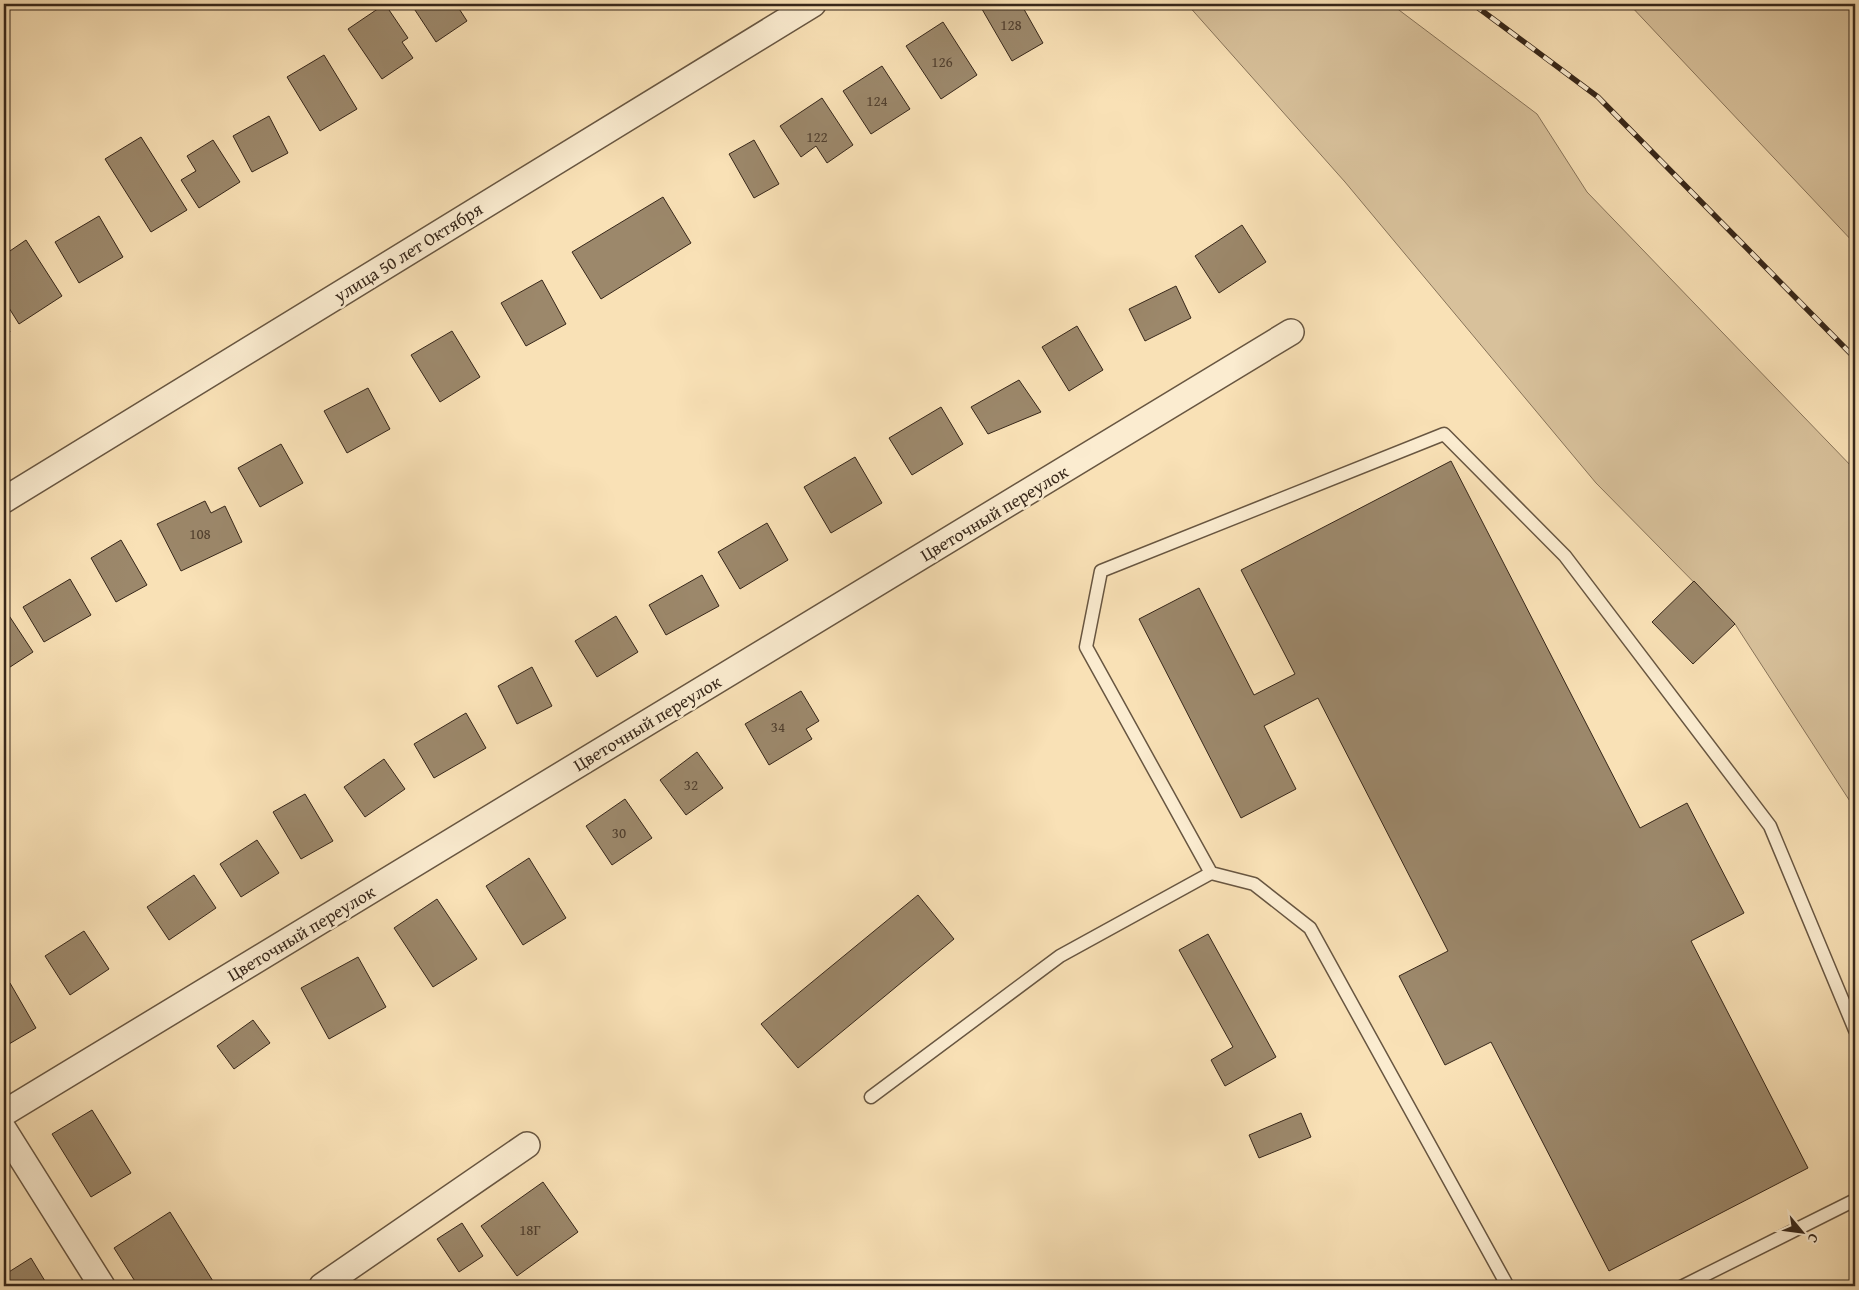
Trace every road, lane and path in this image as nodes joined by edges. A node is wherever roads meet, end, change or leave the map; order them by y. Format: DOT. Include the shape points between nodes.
graph roads {
  1 [pos="813,4"];
  2 [pos="1291,332"];
  3 [pos="4,500"];
  4 [pos="1211,873"];
  5 [pos="1855,1030"];
  6 [pos="871,1097"];
  7 [pos="4,1113"];
  8 [pos="4,1130"];
  9 [pos="527,1144"];
  10 [pos="1855,1200"];
  11 [pos="102,1286"];
  12 [pos="322,1286"];
  13 [pos="1506,1286"];
  14 [pos="1683,1286"];
  1 -- 3 [label="street, улица 50 лет Октября"];
  2 -- 7 [label="street, Цветочный переулок"];
  4 -- 5 [label="lane" via="1086,647 1101,570 1444,434 1564,556 1770,826"];
  4 -- 6 [label="lane" via="1060,956"];
  4 -- 13 [label="lane" via="1254,884 1310,928"];
  8 -- 11 [label="street"];
  9 -- 12 [label="street"];
  10 -- 14 [label="lane"];
}
